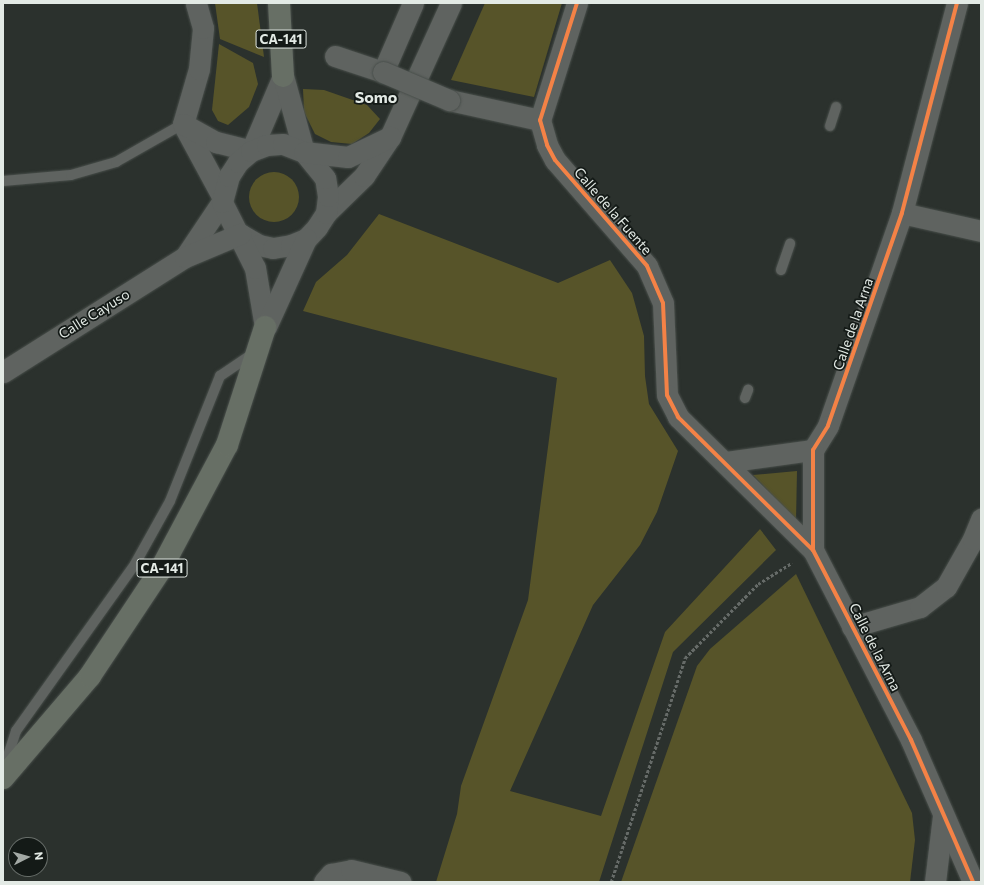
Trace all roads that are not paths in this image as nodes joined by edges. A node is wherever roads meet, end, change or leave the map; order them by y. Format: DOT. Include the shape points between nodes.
graph roads {
  1 [pos="196,3"];
  2 [pos="279,3"];
  3 [pos="413,3"];
  4 [pos="451,3"];
  5 [pos="577,3"];
  6 [pos="957,3"];
  7 [pos="335,56"];
  8 [pos="383,72"];
  9 [pos="283,76"];
  10 [pos="836,107"];
  11 [pos="540,120"];
  12 [pos="183,124"];
  13 [pos="830,126"];
  14 [pos="390,137"];
  15 [pos="251,151"];
  16 [pos="304,152"];
  17 [pos="3,181"];
  18 [pos="222,199"];
  19 [pos="326,213"];
  20 [pos="902,213"];
  21 [pos="981,231"];
  22 [pos="240,234"];
  23 [pos="306,239"];
  24 [pos="790,244"];
  25 [pos="185,256"];
  26 [pos="781,270"];
  27 [pos="265,327"];
  28 [pos="259,350"];
  29 [pos="3,372"];
  30 [pos="813,450"];
  31 [pos="726,462"];
  32 [pos="981,519"];
  33 [pos="813,550"];
  34 [pos="852,627"];
  35 [pos="3,770"];
  36 [pos="3,778"];
  37 [pos="943,815"];
  38 [pos="324,882"];
  39 [pos="401,882"];
  40 [pos="935,882"];
  41 [pos="973,882"];
  1 -- 12 [label="street" via="203,28 199,69"];
  2 -- 9 [label="main road, CA-141"];
  3 -- 8 [label="street"];
  4 -- 14 [label="street"];
  5 -- 11 [label="street"];
  6 -- 20 [label="street, Calle de la Arna"];
  7 -- 8 [label="street"];
  8 -- 11 [label="street, bridge" via="449,100"];
  9 -- 15 [label="street"];
  9 -- 16 [label="street"];
  10 -- 13 [label="lane"];
  11 -- 31 [label="street, Calle de la Fuente" via="555,160 647,266 663,303 667,395 678,417"];
  12 -- 15 [label="street" via="216,142"];
  12 -- 17 [label="lane" via="116,162 71,175"];
  12 -- 18 [label="street"];
  14 -- 16 [label="street" via="348,157"];
  14 -- 19 [label="street" via="364,176"];
  15 -- 16 [label="street" via="267,145 283,144"];
  15 -- 18 [label="street" via="234,166"];
  16 -- 19 [label="street" via="325,178 328,196"];
  18 -- 22 [label="street"];
  18 -- 25 [label="street"];
  19 -- 23 [label="street" via="318,227"];
  20 -- 21 [label="street"];
  20 -- 30 [label="street, Calle de la Arna" via="828,426"];
  22 -- 23 [label="street" via="259,245 273,248"];
  22 -- 25 [label="street"];
  22 -- 27 [label="street" via="255,268"];
  23 -- 27 [label="street"];
  24 -- 26 [label="lane"];
  25 -- 29 [label="street, Calle Cayuso"];
  27 -- 28 [label="main road, CA-141"];
  28 -- 35 [label="lane" via="220,376 170,501 138,558 16,731"];
  28 -- 36 [label="main road, CA-141" via="227,445 161,569 90,676"];
  30 -- 31 [label="street"];
  30 -- 33 [label="street, Calle de la Arna"];
  31 -- 33 [label="street, Calle de la Fuente"];
  32 -- 34 [label="street, Calle de la Arna" via="973,539 946,586 920,607"];
  33 -- 34 [label="street, Calle de la Arna"];
  34 -- 37 [label="street, Calle de la Arna" via="912,740"];
  37 -- 40 [label="street"];
  37 -- 41 [label="street, Calle de la Arna"];
  38 -- 39 [label="street" via="331,874 351,870"];
}
